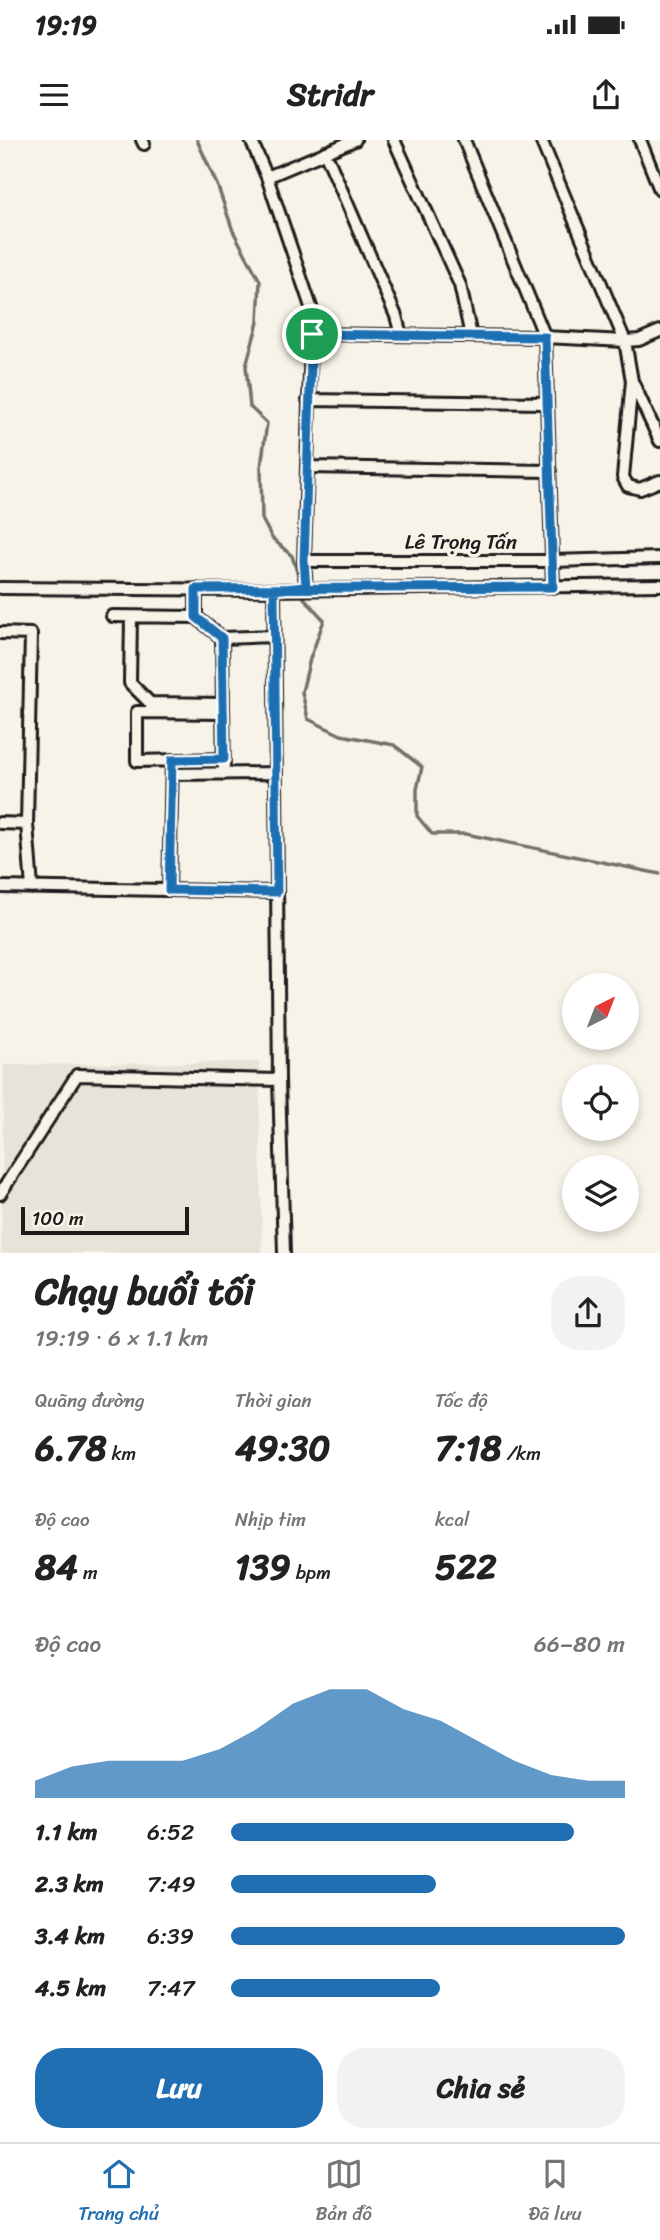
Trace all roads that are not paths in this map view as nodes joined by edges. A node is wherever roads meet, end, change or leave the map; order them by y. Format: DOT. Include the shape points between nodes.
graph roads {
  1 [pos="251,140"];
  2 [pos="355,140"];
  3 [pos="394,140"];
  4 [pos="464,140"];
  5 [pos="541,140"];
  6 [pos="640,140"];
  7 [pos="325,152"];
  8 [pos="267,177"];
  9 [pos="660,190"];
  10 [pos="660,331"];
  11 [pos="312,334"];
  12 [pos="401,335"];
  13 [pos="471,336"];
  14 [pos="545,337"];
  15 [pos="625,341"];
  16 [pos="632,381"];
  17 [pos="309,400"];
  18 [pos="547,403"];
  19 [pos="660,441"];
  20 [pos="307,467"];
  21 [pos="550,471"];
  22 [pos="660,481"];
  23 [pos="660,558"];
  24 [pos="304,561"];
  25 [pos="552,561"];
  26 [pos="660,585"];
  27 [pos="306,587"];
  28 [pos="553,587"];
  29 [pos="0,588"];
  30 [pos="196,589"];
  31 [pos="274,590"];
  32 [pos="112,616"];
  33 [pos="131,617"];
  34 [pos="196,617"];
  35 [pos="0,634"];
  36 [pos="274,636"];
  37 [pos="222,638"];
  38 [pos="223,708"];
  39 [pos="224,759"];
  40 [pos="172,760"];
  41 [pos="275,773"];
  42 [pos="172,774"];
  43 [pos="224,774"];
  44 [pos="0,823"];
  45 [pos="27,824"];
  46 [pos="0,887"];
  47 [pos="32,888"];
  48 [pos="169,890"];
  49 [pos="277,892"];
  50 [pos="279,1080"];
  51 [pos="0,1194"];
  52 [pos="284,1253"];
  1 -- 8 [label="street"];
  2 -- 7 [label="street"];
  3 -- 13 [label="street" via="460,285"];
  4 -- 14 [label="street"];
  5 -- 15 [label="street"];
  6 -- 9 [label="street"];
  7 -- 8 [label="street"];
  7 -- 12 [label="street" via="397,316"];
  8 -- 11 [label="street" via="312,310"];
  10 -- 15 [label="street"];
  11 -- 12 [label="street"];
  11 -- 17 [label="street"];
  12 -- 13 [label="street"];
  13 -- 14 [label="street"];
  14 -- 15 [label="street"];
  14 -- 18 [label="street"];
  15 -- 16 [label="street"];
  16 -- 19 [label="street"];
  16 -- 22 [label="street" via="623,477 628,486 640,489"];
  17 -- 18 [label="street"];
  17 -- 20 [label="street"];
  18 -- 21 [label="street"];
  20 -- 21 [label="street"];
  20 -- 24 [label="street"];
  21 -- 25 [label="street"];
  23 -- 25 [label="street, Lê Trọng Tấn"];
  24 -- 25 [label="street, Lê Trọng Tấn"];
  24 -- 27 [label="street"];
  25 -- 28 [label="street"];
  26 -- 28 [label="street"];
  27 -- 28 [label="street"];
  27 -- 31 [label="street"];
  29 -- 30 [label="street"];
  30 -- 31 [label="street"];
  30 -- 34 [label="street"];
  31 -- 36 [label="street"];
  32 -- 33 [label="street"];
  33 -- 34 [label="street"];
  33 -- 38 [label="street" via="130,683 150,703"];
  34 -- 37 [label="street"];
  35 -- 45 [label="street" via="31,634"];
  36 -- 37 [label="street"];
  36 -- 41 [label="street"];
  37 -- 38 [label="street"];
  38 -- 39 [label="street"];
  38 -- 40 [label="street" via="137,712 137,761"];
  39 -- 40 [label="street"];
  39 -- 43 [label="street"];
  40 -- 42 [label="street"];
  41 -- 43 [label="street"];
  41 -- 49 [label="street"];
  42 -- 43 [label="street"];
  42 -- 48 [label="street"];
  44 -- 45 [label="street"];
  45 -- 47 [label="street"];
  46 -- 47 [label="street"];
  47 -- 48 [label="street"];
  48 -- 49 [label="street"];
  49 -- 50 [label="street"];
  50 -- 51 [label="street" via="77,1075"];
  50 -- 52 [label="street"];
}
